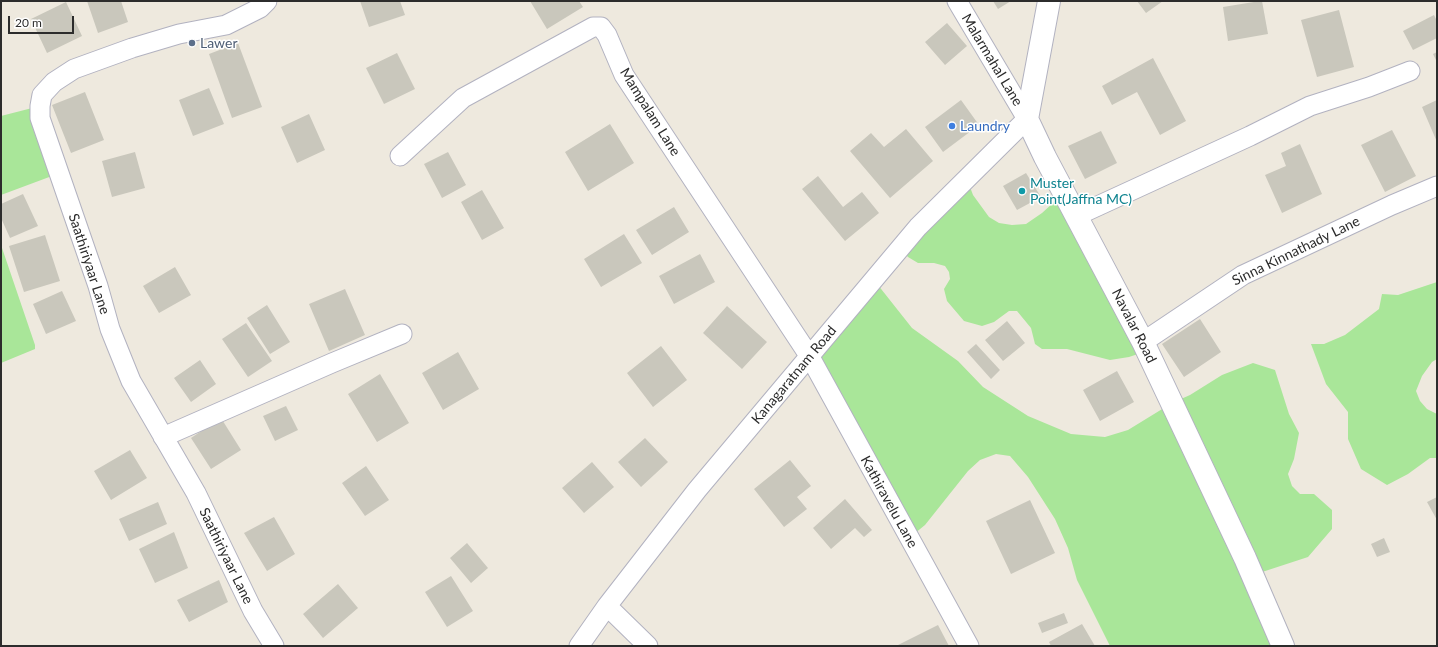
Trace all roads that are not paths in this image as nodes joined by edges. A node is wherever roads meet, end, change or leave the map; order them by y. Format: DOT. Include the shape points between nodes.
graph roads {
  1 [pos="267,1"];
  2 [pos="957,1"];
  3 [pos="1049,1"];
  4 [pos="1410,71"];
  5 [pos="1027,119"];
  6 [pos="400,156"];
  7 [pos="1437,186"];
  8 [pos="1076,216"];
  9 [pos="402,334"];
  10 [pos="1142,342"];
  11 [pos="810,357"];
  12 [pos="163,437"];
  13 [pos="606,606"];
  14 [pos="274,646"];
  15 [pos="579,646"];
  16 [pos="648,646"];
  17 [pos="969,646"];
  18 [pos="1283,646"];
  1 -- 12 [label="street, Saathiriyaar Lane" via="260,8 226,26 179,34 74,69 54,82 42,95 40,118 98,286 110,329 131,381"];
  2 -- 5 [label="street, Malarmahal Lane"];
  3 -- 5 [label="street"];
  4 -- 8 [label="street" via="1310,106"];
  5 -- 8 [label="street, Navalar Road"];
  5 -- 11 [label="street, Kanagaratnam Road" via="918,227"];
  6 -- 11 [label="street, Mampalam Lane" via="463,98 593,27 601,27 624,75"];
  7 -- 10 [label="street, Sinna Kinnathady Lane" via="1242,274"];
  8 -- 10 [label="street, Navalar Road"];
  9 -- 12 [label="street"];
  10 -- 18 [label="street, Navalar Road"];
  11 -- 13 [label="street, Kanagaratnam Road" via="697,490"];
  11 -- 17 [label="street, Kathiravelu Lane"];
  12 -- 14 [label="street, Saathiriyaar Lane" via="196,493 253,611"];
  13 -- 15 [label="street, Kanagaratnam Road"];
  13 -- 16 [label="street"];
}
